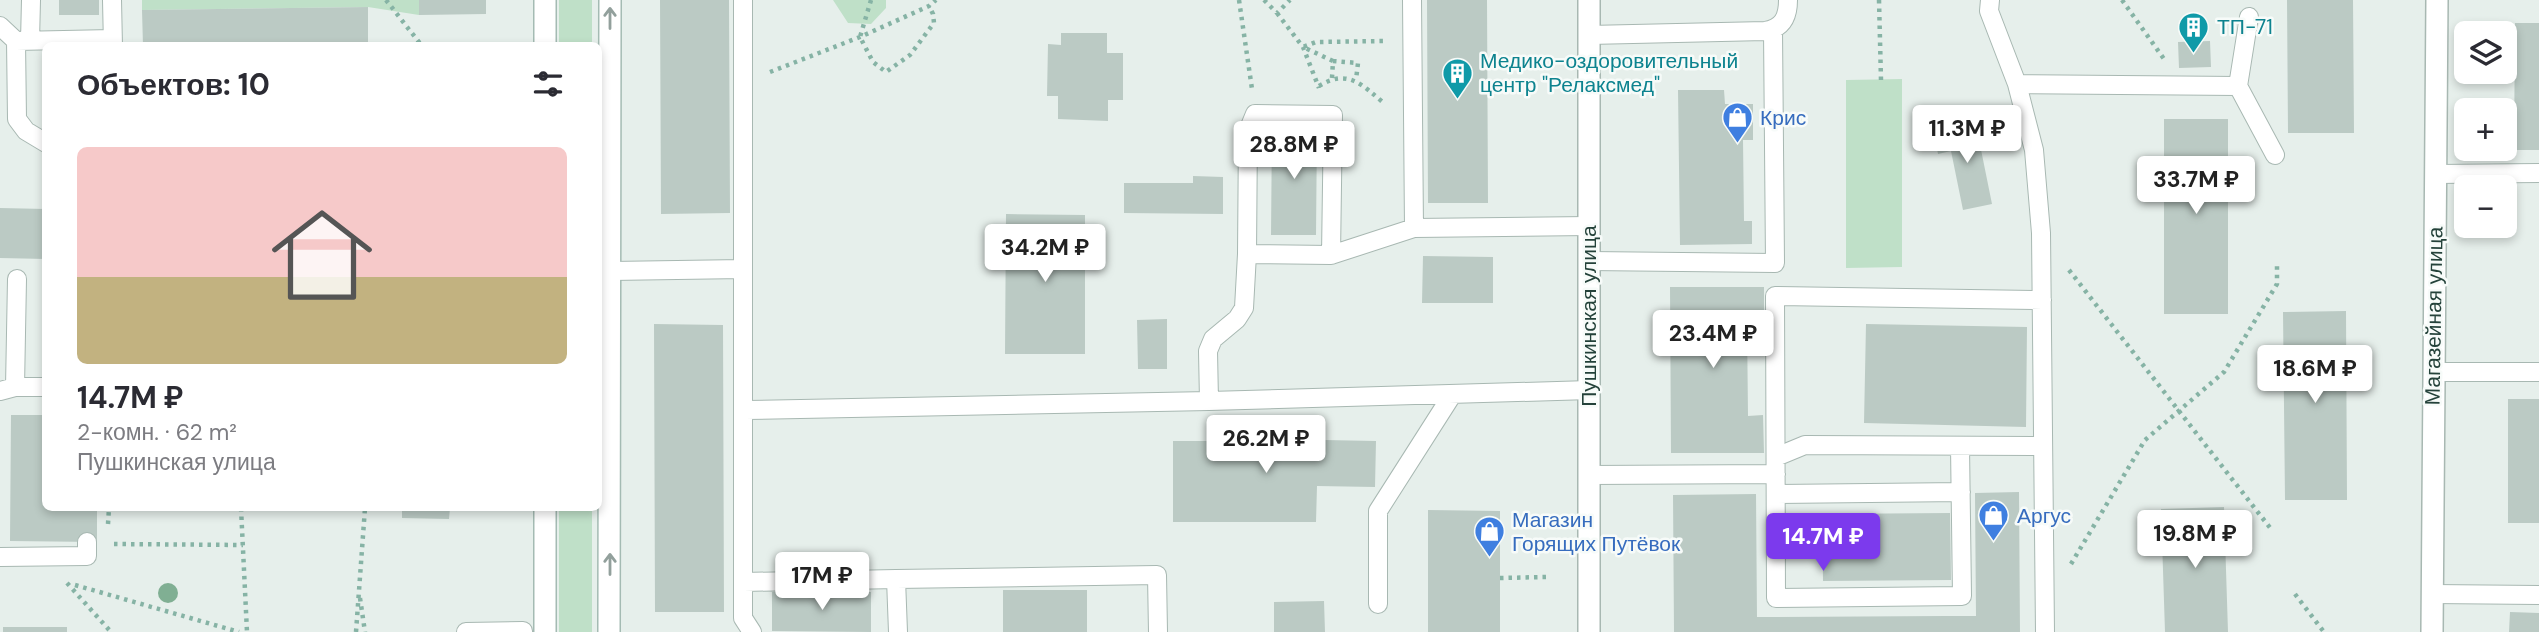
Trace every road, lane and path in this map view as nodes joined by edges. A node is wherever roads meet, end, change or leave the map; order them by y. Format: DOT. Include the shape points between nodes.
graph roads {
  1 [pos="31,0"];
  2 [pos="112,0"];
  3 [pos="386,0"];
  4 [pos="545,0"];
  5 [pos="610,0"];
  6 [pos="743,0"];
  7 [pos="871,0"];
  8 [pos="936,0"];
  9 [pos="1239,0"];
  10 [pos="1264,0"];
  11 [pos="1290,0"];
  12 [pos="1412,0"];
  13 [pos="1589,0"];
  14 [pos="1788,0"];
  15 [pos="1879,0"];
  16 [pos="1990,0"];
  17 [pos="2122,0"];
  18 [pos="2437,0"];
  19 [pos="929,6"];
  20 [pos="1277,13"];
  21 [pos="2249,17"];
  22 [pos="0,26"];
  23 [pos="1773,30"];
  24 [pos="1589,36"];
  25 [pos="860,37"];
  26 [pos="23,41"];
  27 [pos="1412,41"];
  28 [pos="113,42"];
  29 [pos="419,42"];
  30 [pos="545,42"];
  31 [pos="1303,47"];
  32 [pos="1334,61"];
  33 [pos="1332,78"];
  34 [pos="1356,80"];
  35 [pos="1881,80"];
  36 [pos="743,82"];
  37 [pos="2017,84"];
  38 [pos="1319,86"];
  39 [pos="2238,86"];
  40 [pos="2183,87"];
  41 [pos="1255,114"];
  42 [pos="1333,115"];
  43 [pos="1413,126"];
  44 [pos="42,141"];
  45 [pos="2275,155"];
  46 [pos="2539,173"];
  47 [pos="2436,174"];
  48 [pos="1589,226"];
  49 [pos="1414,228"];
  50 [pos="2041,233"];
  51 [pos="1247,254"];
  52 [pos="1331,255"];
  53 [pos="1589,261"];
  54 [pos="2277,265"];
  55 [pos="743,269"];
  56 [pos="611,271"];
  57 [pos="17,279"];
  58 [pos="2042,300"];
  59 [pos="2433,372"];
  60 [pos="2539,372"];
  61 [pos="42,387"];
  62 [pos="8,389"];
  63 [pos="1590,390"];
  64 [pos="1452,395"];
  65 [pos="1209,401"];
  66 [pos="745,410"];
  67 [pos="2178,411"];
  68 [pos="1960,446"];
  69 [pos="2042,446"];
  70 [pos="1776,465"];
  71 [pos="1589,475"];
  72 [pos="1961,492"];
  73 [pos="1776,494"];
  74 [pos="109,511"];
  75 [pos="241,511"];
  76 [pos="365,511"];
  77 [pos="545,511"];
  78 [pos="2271,529"];
  79 [pos="108,532"];
  80 [pos="87,542"];
  81 [pos="108,544"];
  82 [pos="243,545"];
  83 [pos="0,557"];
  84 [pos="1546,577"];
  85 [pos="1500,578"];
  86 [pos="896,579"];
  87 [pos="744,582"];
  88 [pos="55,583"];
  89 [pos="69,583"];
  90 [pos="359,590"];
  91 [pos="2295,594"];
  92 [pos="2432,594"];
  93 [pos="2539,595"];
  94 [pos="1378,604"];
  95 [pos="2046,607"];
  96 [pos="523,631"];
  97 [pos="111,632"];
  98 [pos="239,632"];
  99 [pos="247,632"];
  100 [pos="356,632"];
  101 [pos="365,632"];
  102 [pos="466,632"];
  103 [pos="545,632"];
  104 [pos="609,632"];
  105 [pos="752,632"];
  106 [pos="898,632"];
  107 [pos="1158,632"];
  108 [pos="1589,632"];
  109 [pos="2045,632"];
  110 [pos="2324,632"];
  111 [pos="2432,632"];
  1 -- 26 [label="lane"];
  2 -- 28 [label="lane"];
  3 -- 29 [label="path"];
  4 -- 30 [label="street"];
  56 -- 5 [label="street, one-way"];
  6 -- 36 [label="lane"];
  7 -- 25 [label="path"];
  8 -- 19 [label="path"];
  9 -- 41 [label="path"];
  10 -- 20 [label="path"];
  11 -- 20 [label="path"];
  12 -- 27 [label="lane"];
  13 -- 24 [label="street, Пушкинская улица"];
  14 -- 23 [label="lane" via="1785,20"];
  15 -- 35 [label="path"];
  16 -- 37 [label="lane" via="1989,11"];
  17 -- 40 [label="path"];
  18 -- 47 [label="street, Магазейная улица"];
  19 -- 25 [label="path"];
  19 -- 25 [label="path" via="934,23 910,55 886,72 873,62"];
  20 -- 31 [label="path"];
  21 -- 39 [label="lane"];
  22 -- 26 [label="lane"];
  23 -- 24 [label="lane"];
  23 -- 53 [label="lane" via="1775,263"];
  24 -- 48 [label="street, Пушкинская улица"];
  25 -- 36 [label="path"];
  26 -- 28 [label="lane"];
  26 -- 44 [label="lane" via="17,119"];
  27 -- 31 [label="path" via="1316,42"];
  27 -- 43 [label="lane"];
  31 -- 32 [label="path"];
  31 -- 38 [label="path"];
  32 -- 33 [label="path"];
  32 -- 34 [label="path" via="1358,63"];
  33 -- 34 [label="path"];
  33 -- 38 [label="path"];
  34 -- 43 [label="path"];
  36 -- 55 [label="lane"];
  37 -- 40 [label="lane"];
  37 -- 50 [label="lane" via="2034,150"];
  38 -- 42 [label="path"];
  39 -- 40 [label="lane"];
  39 -- 45 [label="lane"];
  41 -- 42 [label="lane"];
  41 -- 51 [label="lane" via="1248,131"];
  42 -- 52 [label="lane"];
  43 -- 49 [label="lane"];
  46 -- 47 [label="lane"];
  47 -- 59 [label="street, Магазейная улица"];
  48 -- 49 [label="lane"];
  48 -- 53 [label="street, Пушкинская улица"];
  49 -- 52 [label="lane"];
  50 -- 58 [label="lane"];
  50 -- 67 [label="path"];
  51 -- 52 [label="lane"];
  51 -- 65 [label="lane" via="1244,308 1213,339 1208,351"];
  53 -- 63 [label="street, Пушкинская улица"];
  54 -- 67 [label="path" via="2277,284 2224,372"];
  55 -- 56 [label="lane"];
  55 -- 66 [label="lane"];
  104 -- 56 [label="street, one-way"];
  57 -- 62 [label="lane"];
  58 -- 69 [label="lane"];
  58 -- 70 [label="lane" via="1775,296"];
  59 -- 60 [label="lane"];
  59 -- 92 [label="street, Магазейная улица"];
  61 -- 62 [label="lane"];
  63 -- 64 [label="lane"];
  63 -- 71 [label="street, Пушкинская улица"];
  64 -- 65 [label="lane"];
  64 -- 94 [label="lane" via="1378,511"];
  65 -- 66 [label="lane"];
  66 -- 87 [label="lane"];
  67 -- 78 [label="path"];
  67 -- 95 [label="path" via="2145,440"];
  68 -- 69 [label="lane"];
  68 -- 70 [label="lane" via="1805,445"];
  68 -- 72 [label="lane"];
  69 -- 95 [label="lane"];
  70 -- 71 [label="lane"];
  70 -- 73 [label="lane"];
  71 -- 108 [label="street, Пушкинская улица"];
  72 -- 73 [label="lane"];
  72 -- 73 [label="lane" via="1962,596 1776,598"];
  74 -- 79 [label="path"];
  75 -- 82 [label="path"];
  76 -- 90 [label="path"];
  77 -- 103 [label="street"];
  80 -- 83 [label="lane" via="87,556"];
  81 -- 82 [label="path"];
  82 -- 99 [label="path"];
  84 -- 85 [label="path"];
  86 -- 87 [label="lane"];
  86 -- 106 [label="lane"];
  86 -- 107 [label="lane" via="1157,575"];
  87 -- 105 [label="lane" via="743,618"];
  88 -- 89 [label="path"];
  89 -- 97 [label="path"];
  89 -- 98 [label="path"];
  90 -- 100 [label="path"];
  90 -- 101 [label="path"];
  91 -- 110 [label="path"];
  92 -- 93 [label="lane"];
  92 -- 111 [label="street, Магазейная улица"];
  95 -- 109 [label="lane"];
  96 -- 102 [label="lane"];
}
